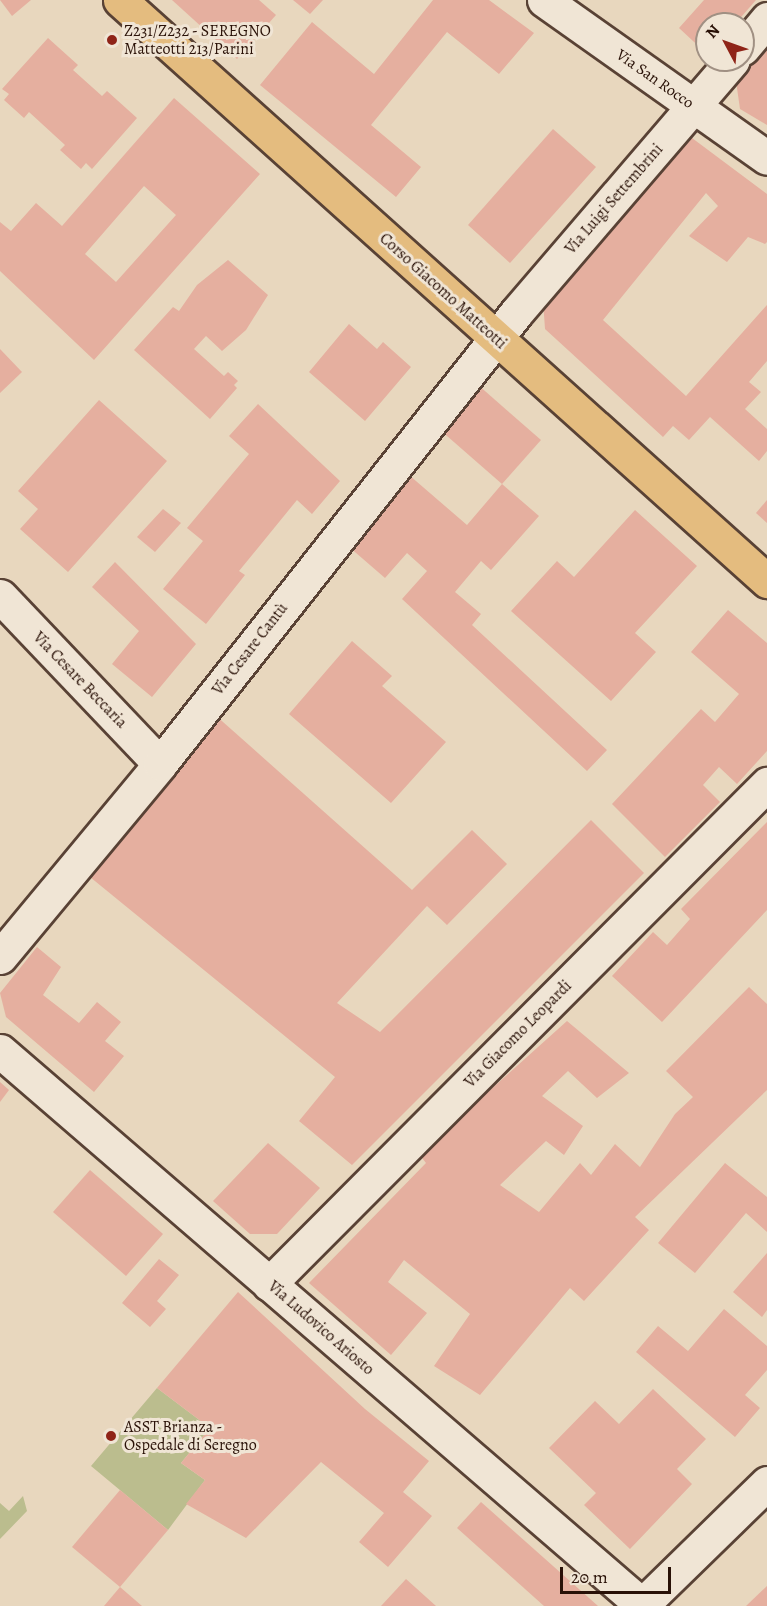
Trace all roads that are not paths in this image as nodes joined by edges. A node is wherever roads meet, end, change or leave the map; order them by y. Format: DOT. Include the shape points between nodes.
graph roads {
  1 [pos="120,0"];
  2 [pos="544,0"];
  3 [pos="767,19"];
  4 [pos="755,34"];
  5 [pos="723,72"];
  6 [pos="693,106"];
  7 [pos="767,158"];
  8 [pos="496,338"];
  9 [pos="767,581"];
  10 [pos="0,596"];
  11 [pos="160,764"];
  12 [pos="767,784"];
  13 [pos="0,957"];
  14 [pos="0,1051"];
  15 [pos="269,1284"];
  16 [pos="767,1483"];
  17 [pos="642,1606"];
  1 -- 8 [label="main road, Corso Giacomo Matteotti"];
  2 -- 6 [label="street, Via San Rocco"];
  3 -- 4 [label="street"];
  5 -- 6 [label="street, Via Luigi Settembrini"];
  6 -- 7 [label="street, Via San Rocco"];
  6 -- 8 [label="street, Via Luigi Settembrini"];
  8 -- 9 [label="main road, Corso Giacomo Matteotti"];
  8 -- 11 [label="street, Via Cesare Cantù"];
  10 -- 11 [label="street, Via Cesare Beccaria"];
  11 -- 13 [label="street, Via Cesare Cantù"];
  12 -- 15 [label="street, Via Giacomo Leopardi"];
  14 -- 15 [label="street, Via Ludovico Ariosto"];
  15 -- 17 [label="street, Via Ludovico Ariosto"];
  16 -- 17 [label="street"];
}
